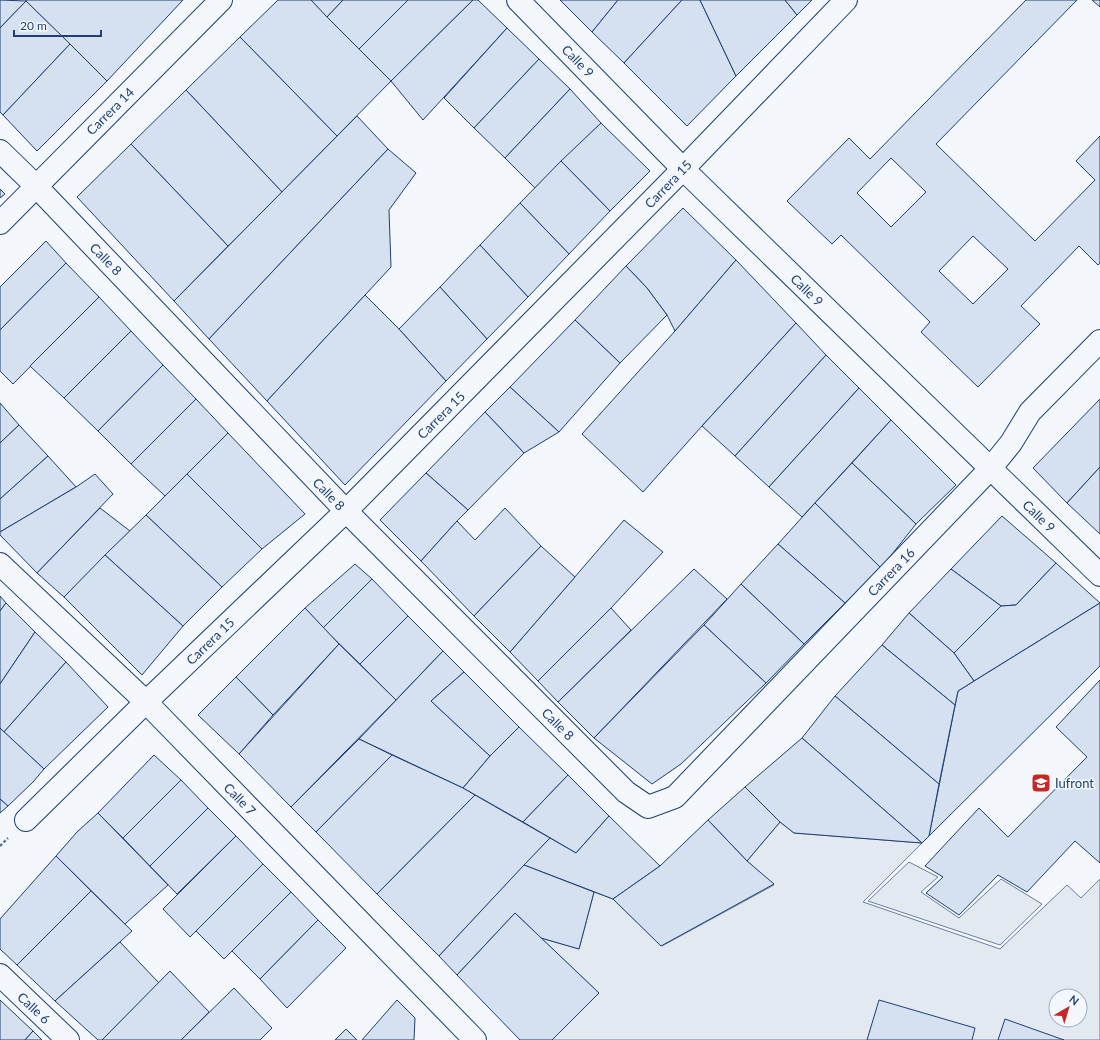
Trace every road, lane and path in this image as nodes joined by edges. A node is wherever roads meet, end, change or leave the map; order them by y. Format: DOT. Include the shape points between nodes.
graph roads {
  1 [pos="221,0"];
  2 [pos="518,0"];
  3 [pos="846,0"];
  4 [pos="0,151"];
  5 [pos="683,169"];
  6 [pos="36,186"];
  7 [pos="0,223"];
  8 [pos="1100,341"];
  9 [pos="990,469"];
  10 [pos="346,512"];
  11 [pos="0,564"];
  12 [pos="1100,575"];
  13 [pos="146,702"];
  14 [pos="676,797"];
  15 [pos="26,820"];
  16 [pos="0,975"];
  17 [pos="473,1039"];
  18 [pos="68,1040"];
  1 -- 6 [label="street, Carrera 14"];
  2 -- 5 [label="street, Calle 9"];
  3 -- 5 [label="street, Carrera 15"];
  4 -- 6 [label="street, Calle 8"];
  5 -- 9 [label="street, Calle 9"];
  5 -- 10 [label="street, Carrera 15"];
  6 -- 7 [label="street, Carrera 14"];
  6 -- 10 [label="street, Calle 8"];
  8 -- 9 [label="street, Carrera 16" via="1030,412 1011,443"];
  9 -- 12 [label="street, Calle 9"];
  9 -- 14 [label="street, Carrera 16"];
  10 -- 13 [label="street, Carrera 15"];
  10 -- 14 [label="street, Calle 8" via="626,792 648,806"];
  11 -- 13 [label="street, Calle 7"];
  13 -- 15 [label="street, Carrera 15"];
  13 -- 17 [label="street, Calle 7"];
  16 -- 18 [label="street, Calle 6"];
}
